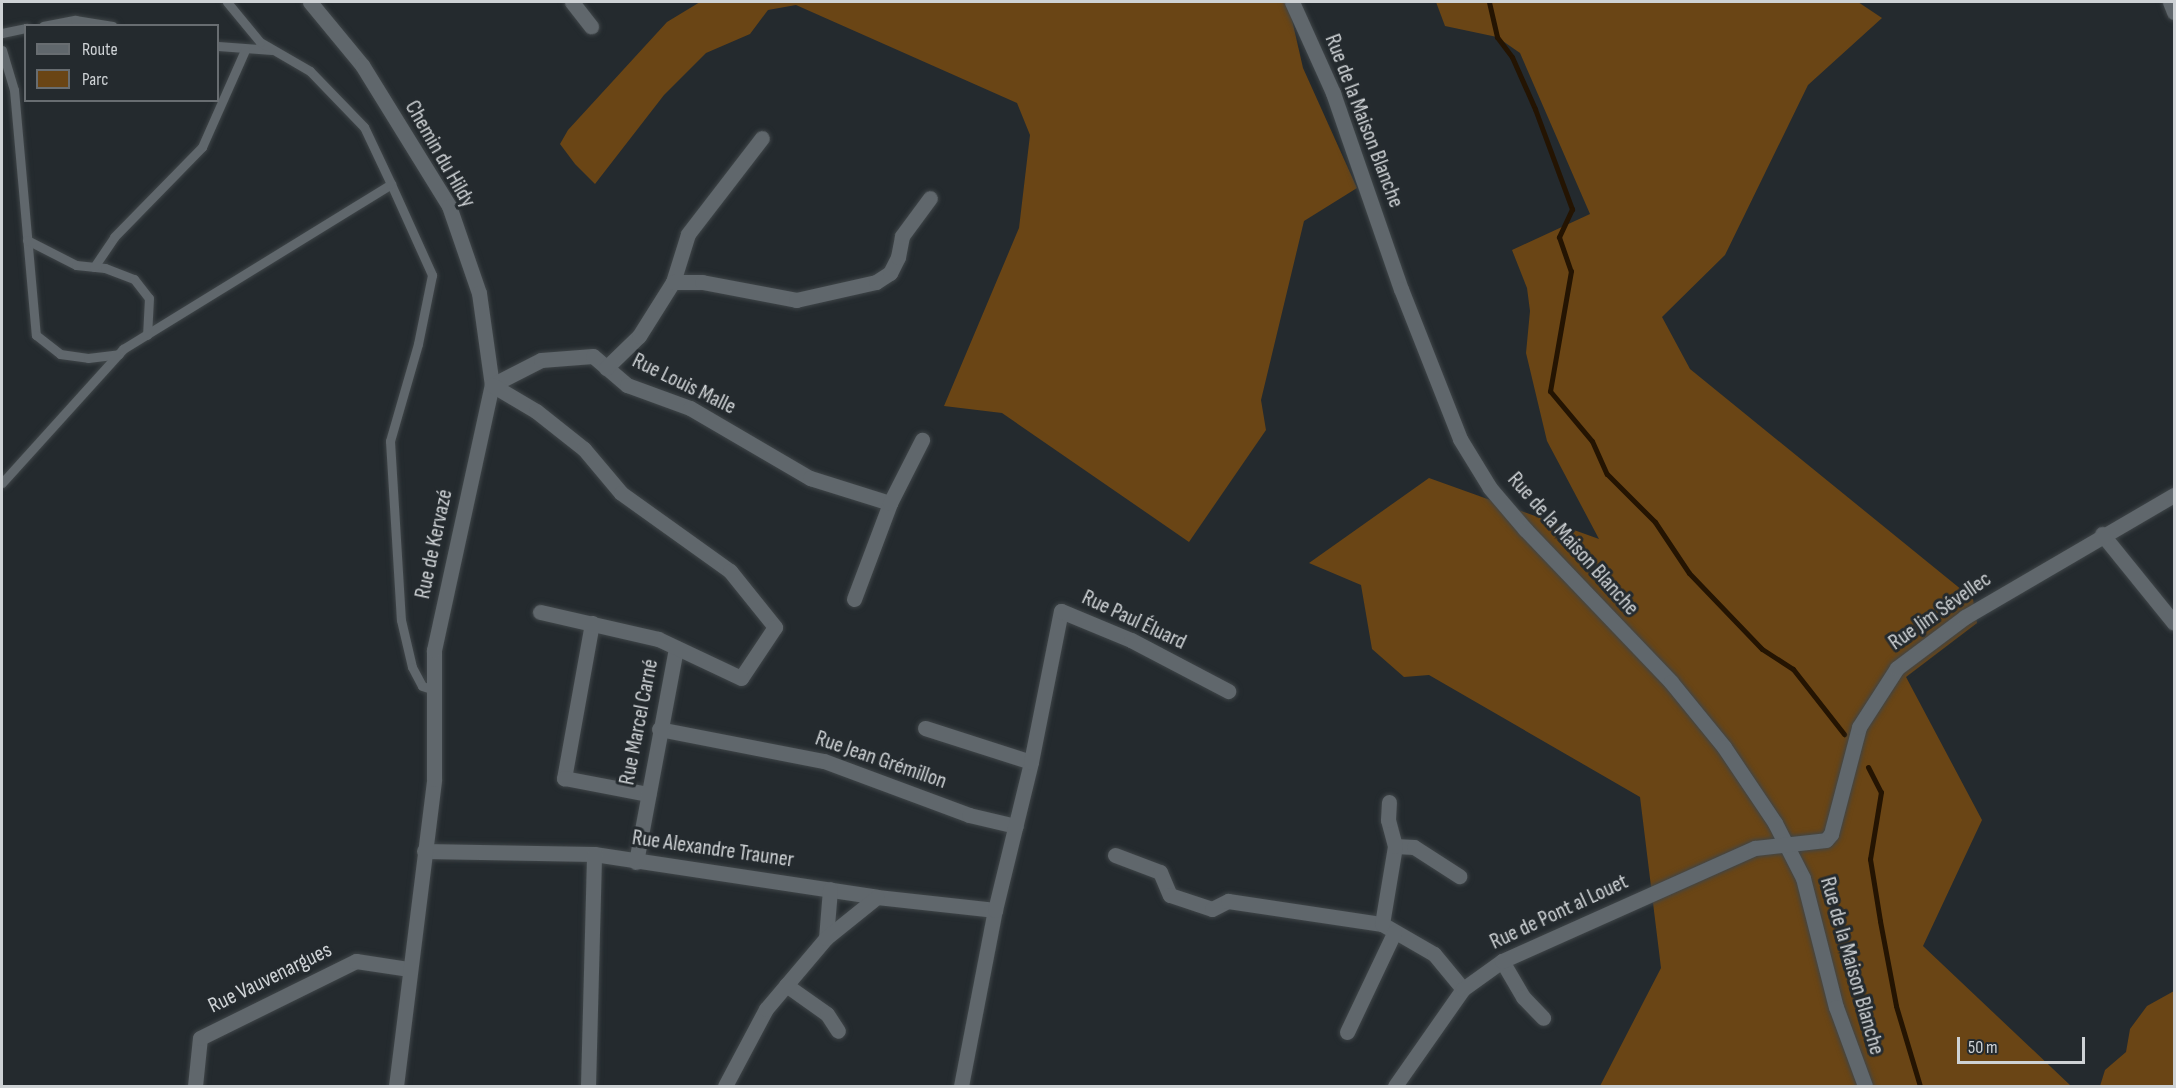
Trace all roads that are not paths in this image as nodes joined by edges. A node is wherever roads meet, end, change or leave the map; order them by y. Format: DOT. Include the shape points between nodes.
graph roads {
  1 [pos="227,2"];
  2 [pos="572,2"];
  3 [pos="1292,2"];
  4 [pos="2170,2"];
  5 [pos="319,5"];
  6 [pos="2175,12"];
  7 [pos="54,24"];
  8 [pos="100,24"];
  9 [pos="591,26"];
  10 [pos="24,28"];
  11 [pos="2,33"];
  12 [pos="219,46"];
  13 [pos="2,50"];
  14 [pos="245,50"];
  15 [pos="274,50"];
  16 [pos="762,138"];
  17 [pos="391,184"];
  18 [pos="930,198"];
  19 [pos="27,240"];
  20 [pos="94,267"];
  21 [pos="673,282"];
  22 [pos="147,335"];
  23 [pos="119,354"];
  24 [pos="606,368"];
  25 [pos="492,385"];
  26 [pos="922,440"];
  27 [pos="2,483"];
  28 [pos="2175,495"];
  29 [pos="890,503"];
  30 [pos="2102,534"];
  31 [pos="854,600"];
  32 [pos="540,612"];
  33 [pos="592,623"];
  34 [pos="2175,623"];
  35 [pos="676,649"];
  36 [pos="434,690"];
  37 [pos="1228,691"];
  38 [pos="925,728"];
  39 [pos="659,729"];
  40 [pos="1031,762"];
  41 [pos="648,795"];
  42 [pos="1389,802"];
  43 [pos="1016,826"];
  44 [pos="1788,845"];
  45 [pos="1395,846"];
  46 [pos="424,850"];
  47 [pos="594,854"];
  48 [pos="1115,855"];
  49 [pos="636,862"];
  50 [pos="1459,876"];
  51 [pos="830,889"];
  52 [pos="877,897"];
  53 [pos="995,910"];
  54 [pos="1388,929"];
  55 [pos="826,938"];
  56 [pos="1502,961"];
  57 [pos="409,969"];
  58 [pos="786,985"];
  59 [pos="1463,989"];
  60 [pos="1543,1018"];
  61 [pos="838,1030"];
  62 [pos="1347,1032"];
  63 [pos="195,1086"];
  64 [pos="396,1086"];
  65 [pos="588,1086"];
  66 [pos="725,1086"];
  67 [pos="961,1086"];
  68 [pos="1395,1086"];
  69 [pos="1865,1086"];
  1 -- 15 [label="lane" via="260,42"];
  2 -- 9 [label="street"];
  3 -- 44 [label="street, Rue de la Maison Blanche" via="1337,103 1401,289 1460,439 1490,488 1525,529 1671,682 1709,728"];
  4 -- 6 [label="street"];
  5 -- 25 [label="street, Chemin du Hildy" via="362,65 449,206 479,293"];
  7 -- 8 [label="lane" via="75,20"];
  10 -- 11 [label="lane"];
  12 -- 14 [label="lane"];
  13 -- 19 [label="lane" via="14,90"];
  14 -- 15 [label="lane"];
  14 -- 20 [label="lane" via="202,147 114,237"];
  15 -- 17 [label="lane" via="310,71 364,127"];
  16 -- 21 [label="street" via="688,234"];
  17 -- 22 [label="lane"];
  17 -- 36 [label="lane" via="432,275 418,345 390,441 401,620 412,667 422,686"];
  18 -- 21 [label="street" via="902,236 890,273 876,282 796,300 702,282"];
  19 -- 20 [label="lane" via="76,265"];
  19 -- 23 [label="lane" via="36,335 60,354 88,358"];
  20 -- 22 [label="lane" via="134,279 142,289 149,298"];
  21 -- 24 [label="street" via="639,336"];
  22 -- 23 [label="lane"];
  23 -- 27 [label="lane"];
  24 -- 25 [label="street, Rue Louis Malle" via="592,357 541,360"];
  24 -- 29 [label="street, Rue Louis Malle" via="635,389 690,408 810,478"];
  25 -- 35 [label="street, Rue Marcel Carné" via="536,411 584,449 621,493 730,571 775,627 741,678"];
  25 -- 36 [label="street, Rue de Kervazé" via="434,650"];
  26 -- 29 [label="street"];
  28 -- 30 [label="street, Rue Jim Sévellec"];
  29 -- 31 [label="street"];
  30 -- 34 [label="street"];
  30 -- 44 [label="street, Rue Jim Sévellec" via="1965,617 1897,668 1859,727 1831,834 1820,843"];
  32 -- 33 [label="street"];
  33 -- 35 [label="street" via="657,639"];
  33 -- 41 [label="street" via="564,778"];
  35 -- 39 [label="street, Rue Marcel Carné"];
  36 -- 46 [label="street, Rue de Kervazé" via="434,779"];
  37 -- 40 [label="street, Rue Paul Éluard" via="1131,640 1061,611"];
  38 -- 40 [label="street"];
  39 -- 41 [label="street, Rue Marcel Carné"];
  39 -- 43 [label="street, Rue Jean Grémillon" via="824,761 969,815"];
  40 -- 43 [label="street, Rue Paul Éluard"];
  41 -- 49 [label="street, Rue Marcel Carné"];
  42 -- 45 [label="street" via="1388,820"];
  43 -- 53 [label="street, Rue Paul Éluard"];
  44 -- 56 [label="street, Rue de Pont al Louet" via="1755,848"];
  44 -- 69 [label="street, Rue de la Maison Blanche" via="1803,878 1836,1007"];
  45 -- 50 [label="street" via="1414,848"];
  45 -- 54 [label="street"];
  46 -- 47 [label="street, Rue Alexandre Trauner"];
  46 -- 57 [label="street, Rue de Kervazé"];
  47 -- 49 [label="street, Rue Alexandre Trauner"];
  47 -- 65 [label="street"];
  48 -- 54 [label="street" via="1160,872 1170,895 1212,909 1228,901"];
  49 -- 51 [label="street, Rue Alexandre Trauner"];
  51 -- 52 [label="street, Rue Alexandre Trauner"];
  51 -- 55 [label="street"];
  52 -- 53 [label="street, Rue Alexandre Trauner"];
  52 -- 55 [label="street"];
  53 -- 67 [label="street, Rue Paul Éluard"];
  54 -- 59 [label="street" via="1434,954"];
  54 -- 62 [label="street"];
  55 -- 58 [label="street"];
  56 -- 59 [label="street, Rue de Pont al Louet"];
  56 -- 60 [label="street" via="1523,997"];
  57 -- 63 [label="street, Rue Vauvenargues" via="356,962 200,1038"];
  57 -- 64 [label="street, Rue de Kervazé"];
  58 -- 61 [label="street" via="827,1014"];
  58 -- 66 [label="street" via="766,1009"];
  59 -- 68 [label="street, Rue de Pont al Louet"];
}
